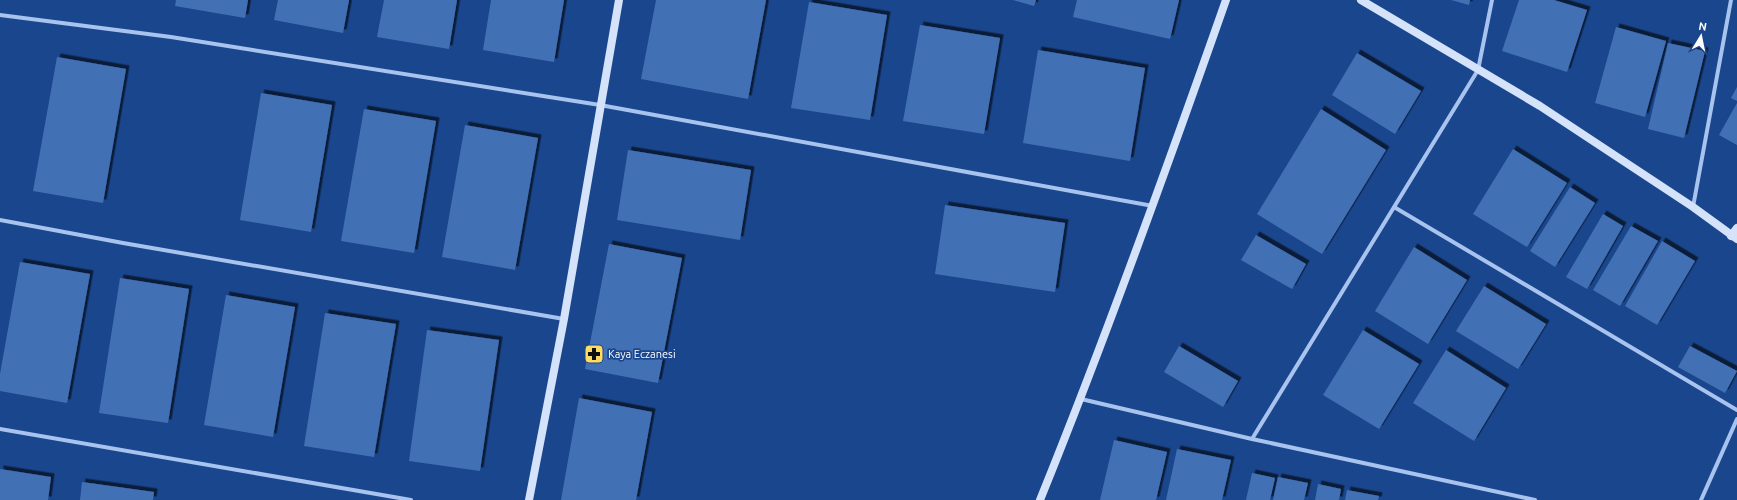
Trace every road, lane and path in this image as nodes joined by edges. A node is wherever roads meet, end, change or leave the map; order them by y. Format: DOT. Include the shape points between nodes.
graph roads {
  1 [pos="619,0"];
  2 [pos="1226,0"];
  3 [pos="1361,0"];
  4 [pos="1492,0"];
  5 [pos="1732,0"];
  6 [pos="0,15"];
  7 [pos="1478,70"];
  8 [pos="600,105"];
  9 [pos="1153,206"];
  10 [pos="1394,207"];
  11 [pos="1693,207"];
  12 [pos="0,220"];
  13 [pos="1737,228"];
  14 [pos="1734,237"];
  15 [pos="564,319"];
  16 [pos="1081,399"];
  17 [pos="1737,410"];
  18 [pos="1737,419"];
  19 [pos="0,429"];
  20 [pos="1252,439"];
  21 [pos="411,500"];
  22 [pos="529,500"];
  23 [pos="1040,500"];
  24 [pos="1535,500"];
  25 [pos="1701,500"];
  1 -- 8 [label="street"];
  2 -- 9 [label="street"];
  3 -- 7 [label="street"];
  4 -- 7 [label="street"];
  5 -- 11 [label="street"];
  6 -- 8 [label="street" via="171,37"];
  7 -- 10 [label="street"];
  7 -- 11 [label="street" via="1540,106"];
  8 -- 9 [label="street"];
  8 -- 15 [label="street"];
  9 -- 16 [label="street"];
  10 -- 17 [label="street"];
  10 -- 20 [label="street"];
  11 -- 14 [label="street"];
  12 -- 15 [label="street"];
  13 -- 14 [label="street"];
  15 -- 22 [label="street"];
  16 -- 20 [label="street"];
  16 -- 23 [label="street"];
  18 -- 25 [label="street"];
  19 -- 21 [label="street"];
  20 -- 24 [label="street"];
}
